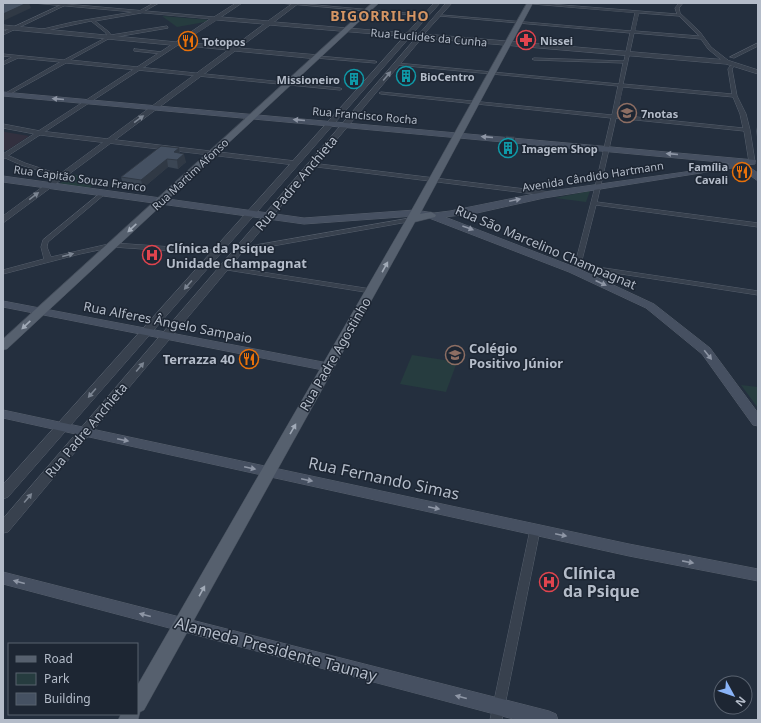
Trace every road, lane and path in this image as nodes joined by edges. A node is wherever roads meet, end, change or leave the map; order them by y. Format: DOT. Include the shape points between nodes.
graph roads {
  1 [pos="36,3"];
  2 [pos="157,3"];
  3 [pos="239,3"];
  4 [pos="281,3"];
  5 [pos="376,3"];
  6 [pos="437,3"];
  7 [pos="449,3"];
  8 [pos="523,3"];
  9 [pos="530,3"];
  10 [pos="681,3"];
  11 [pos="65,4"];
  12 [pos="295,4"];
  13 [pos="368,10"];
  14 [pos="140,12"];
  15 [pos="637,12"];
  16 [pos="426,15"];
  17 [pos="679,15"];
  18 [pos="442,16"];
  19 [pos="215,19"];
  20 [pos="92,20"];
  21 [pos="268,23"];
  22 [pos="520,23"];
  23 [pos="3,27"];
  24 [pos="167,27"];
  25 [pos="15,28"];
  26 [pos="346,30"];
  27 [pos="40,31"];
  28 [pos="632,32"];
  29 [pos="3,34"];
  30 [pos="108,35"];
  31 [pos="414,38"];
  32 [pos="703,38"];
  33 [pos="177,44"];
  34 [pos="401,44"];
  35 [pos="508,44"];
  36 [pos="756,45"];
  37 [pos="234,49"];
  38 [pos="136,50"];
  39 [pos="162,53"];
  40 [pos="3,54"];
  41 [pos="628,54"];
  42 [pos="18,56"];
  43 [pos="318,57"];
  44 [pos="534,59"];
  45 [pos="730,60"];
  46 [pos="66,61"];
  47 [pos="375,62"];
  48 [pos="626,62"];
  49 [pos="3,64"];
  50 [pos="397,64"];
  51 [pos="732,67"];
  52 [pos="139,68"];
  53 [pos="757,72"];
  54 [pos="492,73"];
  55 [pos="199,74"];
  56 [pos="289,83"];
  57 [pos="621,85"];
  58 [pos="340,89"];
  59 [pos="381,93"];
  60 [pos="4,95"];
  61 [pos="735,96"];
  62 [pos="88,102"];
  63 [pos="476,102"];
  64 [pos="154,108"];
  65 [pos="253,116"];
  66 [pos="614,116"];
  67 [pos="331,123"];
  68 [pos="346,124"];
  69 [pos="3,126"];
  70 [pos="747,130"];
  71 [pos="40,133"];
  72 [pos="458,134"];
  73 [pos="109,141"];
  74 [pos="607,148"];
  75 [pos="212,153"];
  76 [pos="4,157"];
  77 [pos="725,158"];
  78 [pos="755,161"];
  79 [pos="295,163"];
  80 [pos="740,164"];
  81 [pos="311,165"];
  82 [pos="61,176"];
  83 [pos="756,176"];
  84 [pos="3,179"];
  85 [pos="433,180"];
  86 [pos="49,186"];
  87 [pos="598,187"];
  88 [pos="103,193"];
  89 [pos="551,194"];
  90 [pos="160,201"];
  91 [pos="594,203"];
  92 [pos="250,214"];
  93 [pos="431,215"];
  94 [pos="267,216"];
  95 [pos="413,216"];
  96 [pos="3,220"];
  97 [pos="758,225"];
  98 [pos="112,245"];
  99 [pos="239,250"];
  100 [pos="217,252"];
  101 [pos="48,260"];
  102 [pos="578,267"];
  103 [pos="224,268"];
  104 [pos="3,272"];
  105 [pos="371,291"];
  106 [pos="758,293"];
  107 [pos="3,304"];
  108 [pos="40,312"];
  109 [pos="146,332"];
  110 [pos="166,336"];
  111 [pos="3,346"];
  112 [pos="328,367"];
  113 [pos="3,414"];
  114 [pos="758,422"];
  115 [pos="63,427"];
  116 [pos="85,432"];
  117 [pos="269,472"];
  118 [pos="3,494"];
  119 [pos="3,528"];
  120 [pos="535,530"];
  121 [pos="758,575"];
  122 [pos="3,578"];
  123 [pos="182,624"];
  124 [pos="138,702"];
  125 [pos="497,713"];
  126 [pos="549,720"];
  1 -- 11 [label="street, Rua Euclides da Cunha"];
  2 -- 14 [label="street"];
  3 -- 19 [label="street"];
  4 -- 12 [label="street"];
  5 -- 13 [label="main road, Rua Martim Afonso"];
  6 -- 16 [label="street, Rua Padre Anchieta"];
  7 -- 31 [label="street, Rua Padre Anchieta"];
  8 -- 9 [label="street"];
  9 -- 15 [label="street"];
  9 -- 22 [label="main road, Rua Padre Agostinho"];
  10 -- 17 [label="street" via="677,10"];
  11 -- 14 [label="street, Rua Euclides da Cunha"];
  11 -- 25 [label="street"];
  12 -- 13 [label="street"];
  12 -- 21 [label="street"];
  13 -- 16 [label="street"];
  13 -- 26 [label="main road, Rua Martim Afonso"];
  14 -- 19 [label="street, Rua Euclides da Cunha"];
  14 -- 20 [label="street"];
  15 -- 17 [label="street"];
  15 -- 28 [label="street"];
  16 -- 31 [label="street, Rua Padre Anchieta"];
  17 -- 32 [label="street"];
  18 -- 22 [label="street"];
  19 -- 21 [label="street, Rua Euclides da Cunha"];
  19 -- 33 [label="street"];
  20 -- 27 [label="street"];
  20 -- 30 [label="street"];
  21 -- 26 [label="street, Rua Euclides da Cunha"];
  21 -- 37 [label="street"];
  22 -- 28 [label="street"];
  22 -- 35 [label="main road, Rua Padre Agostinho"];
  23 -- 25 [label="street"];
  24 -- 30 [label="street"];
  25 -- 27 [label="street"];
  25 -- 29 [label="street"];
  26 -- 35 [label="street, Rua Euclides da Cunha"];
  26 -- 43 [label="main road, Rua Martim Afonso"];
  27 -- 30 [label="street"];
  28 -- 32 [label="street"];
  28 -- 41 [label="street"];
  30 -- 33 [label="street"];
  30 -- 46 [label="street"];
  31 -- 34 [label="street, Rua Padre Anchieta"];
  31 -- 34 [label="street"];
  31 -- 50 [label="street, Rua Padre Anchieta"];
  32 -- 45 [label="street" via="709,48"];
  33 -- 37 [label="street"];
  33 -- 39 [label="street"];
  34 -- 67 [label="street, Rua Padre Anchieta"];
  35 -- 41 [label="street, Rua Euclides da Cunha"];
  35 -- 54 [label="main road, Rua Padre Agostinho"];
  36 -- 45 [label="street"];
  37 -- 43 [label="street"];
  37 -- 55 [label="street"];
  38 -- 39 [label="street"];
  39 -- 52 [label="street"];
  40 -- 42 [label="street"];
  41 -- 45 [label="street, Rua Euclides da Cunha"];
  41 -- 48 [label="street"];
  42 -- 46 [label="street"];
  42 -- 49 [label="street"];
  43 -- 47 [label="street"];
  43 -- 56 [label="main road, Rua Martim Afonso"];
  44 -- 48 [label="street"];
  45 -- 53 [label="street, Rua Euclides da Cunha"];
  46 -- 52 [label="street"];
  46 -- 60 [label="street"];
  48 -- 57 [label="street"];
  50 -- 54 [label="street"];
  68 -- 50 [label="street, Rua Padre Anchieta, one-way"];
  51 -- 61 [label="street" via="730,69"];
  52 -- 55 [label="street"];
  52 -- 62 [label="street"];
  54 -- 57 [label="street"];
  54 -- 63 [label="main road, Rua Padre Agostinho"];
  55 -- 56 [label="street"];
  55 -- 64 [label="street"];
  56 -- 58 [label="street"];
  56 -- 65 [label="main road, Rua Martim Afonso"];
  57 -- 61 [label="street"];
  57 -- 66 [label="street"];
  59 -- 63 [label="street"];
  62 -- 60 [label="main road, Rua Francisco Rocha, one-way"];
  61 -- 70 [label="street"];
  62 -- 64 [label="main road, Rua Francisco Rocha"];
  62 -- 71 [label="street"];
  63 -- 66 [label="street"];
  63 -- 72 [label="main road, Rua Padre Agostinho"];
  64 -- 65 [label="main road, Rua Francisco Rocha"];
  73 -- 64 [label="street, one-way"];
  67 -- 65 [label="main road, Rua Francisco Rocha, one-way"];
  65 -- 75 [label="main road, Rua Martim Afonso"];
  66 -- 70 [label="street"];
  66 -- 74 [label="street"];
  67 -- 68 [label="main road, Rua Francisco Rocha"];
  67 -- 79 [label="street, Rua Padre Anchieta"];
  68 -- 72 [label="main road, Rua Francisco Rocha"];
  68 -- 81 [label="street, Rua Padre Anchieta"];
  69 -- 71 [label="street"];
  70 -- 78 [label="street"];
  71 -- 73 [label="street"];
  71 -- 76 [label="street"];
  74 -- 72 [label="main road, Rua Francisco Rocha, one-way"];
  72 -- 85 [label="main road, Rua Padre Agostinho"];
  73 -- 75 [label="street"];
  73 -- 82 [label="street"];
  77 -- 74 [label="main road, Rua Francisco Rocha, one-way"];
  74 -- 87 [label="street"];
  75 -- 79 [label="street"];
  75 -- 90 [label="main road, Rua Martim Afonso"];
  76 -- 82 [label="street"];
  77 -- 78 [label="main road, Rua Francisco Rocha"];
  77 -- 80 [label="main road, Rua Francisco Rocha"];
  78 -- 80 [label="main road, Avenida Cândido Hartmann"];
  78 -- 83 [label="main road"];
  79 -- 92 [label="street, Rua Padre Anchieta"];
  80 -- 83 [label="main road, Rua Francisco Rocha"];
  80 -- 87 [label="main road, Avenida Cândido Hartmann" via="694,174"];
  81 -- 85 [label="street"];
  81 -- 94 [label="street, Rua Padre Anchieta"];
  82 -- 86 [label="street"];
  84 -- 86 [label="main road, Rua Capitão Souza Franco"];
  85 -- 89 [label="street"];
  85 -- 95 [label="main road, Rua Padre Agostinho"];
  86 -- 88 [label="main road, Rua Capitão Souza Franco"];
  96 -- 86 [label="street, one-way"];
  87 -- 89 [label="main road, Avenida Cândido Hartmann"];
  87 -- 91 [label="street"];
  88 -- 90 [label="main road, Rua Capitão Souza Franco"];
  88 -- 101 [label="street" via="46,241 44,247"];
  93 -- 89 [label="main road, Avenida Cândido Hartmann, one-way" via="460,213"];
  90 -- 92 [label="main road, Rua Capitão Souza Franco"];
  90 -- 98 [label="main road, Rua Martim Afonso, one-way"];
  91 -- 97 [label="street"];
  91 -- 102 [label="street"];
  92 -- 94 [label="main road, Rua Capitão Souza Franco"];
  92 -- 100 [label="street, Rua Padre Anchieta"];
  93 -- 95 [label="main road"];
  93 -- 102 [label="main road, Rua São Marcelino Champagnat, one-way"];
  94 -- 95 [label="main road, Rua Capitão Souza Franco" via="309,221"];
  94 -- 99 [label="street, Rua Padre Anchieta"];
  95 -- 99 [label="street"];
  105 -- 95 [label="main road, Rua Padre Agostinho, one-way"];
  98 -- 100 [label="street"];
  101 -- 98 [label="street, one-way"];
  98 -- 108 [label="main road, Rua Martim Afonso"];
  99 -- 103 [label="street, Rua Padre Anchieta"];
  100 -- 109 [label="street, Rua Padre Anchieta, one-way"];
  101 -- 104 [label="street"];
  102 -- 106 [label="street"];
  102 -- 114 [label="main road, Rua São Marcelino Champagnat, one-way" via="650,306 706,351"];
  103 -- 105 [label="street"];
  103 -- 110 [label="street, Rua Padre Anchieta"];
  105 -- 112 [label="main road, Rua Padre Agostinho"];
  107 -- 108 [label="main road, Rua Alferes Ângelo Sampaio"];
  108 -- 109 [label="main road, Rua Alferes Ângelo Sampaio"];
  108 -- 111 [label="main road, Rua Martim Afonso, one-way"];
  109 -- 110 [label="main road, Rua Alferes Ângelo Sampaio"];
  109 -- 115 [label="street, Rua Padre Anchieta, one-way"];
  110 -- 112 [label="main road, Rua Alferes Ângelo Sampaio"];
  116 -- 110 [label="street, Rua Padre Anchieta, one-way"];
  117 -- 112 [label="main road, Rua Padre Agostinho, one-way"];
  113 -- 115 [label="main road, Rua Fernando Simas"];
  115 -- 116 [label="main road, Rua Fernando Simas"];
  115 -- 118 [label="street, Rua Padre Anchieta"];
  116 -- 117 [label="main road, Rua Fernando Simas, one-way"];
  119 -- 116 [label="street, Rua Padre Anchieta, one-way"];
  117 -- 120 [label="main road, Rua Fernando Simas, one-way"];
  123 -- 117 [label="main road, Rua Padre Agostinho, one-way"];
  120 -- 121 [label="main road, Rua Fernando Simas, one-way"];
  120 -- 125 [label="street"];
  123 -- 122 [label="main road, Alameda Presidente Taunay, one-way"];
  123 -- 124 [label="main road, Rua Padre Agostinho"];
  125 -- 123 [label="main road, Alameda Presidente Taunay, one-way"];
  125 -- 126 [label="main road, Alameda Presidente Taunay"];
}
